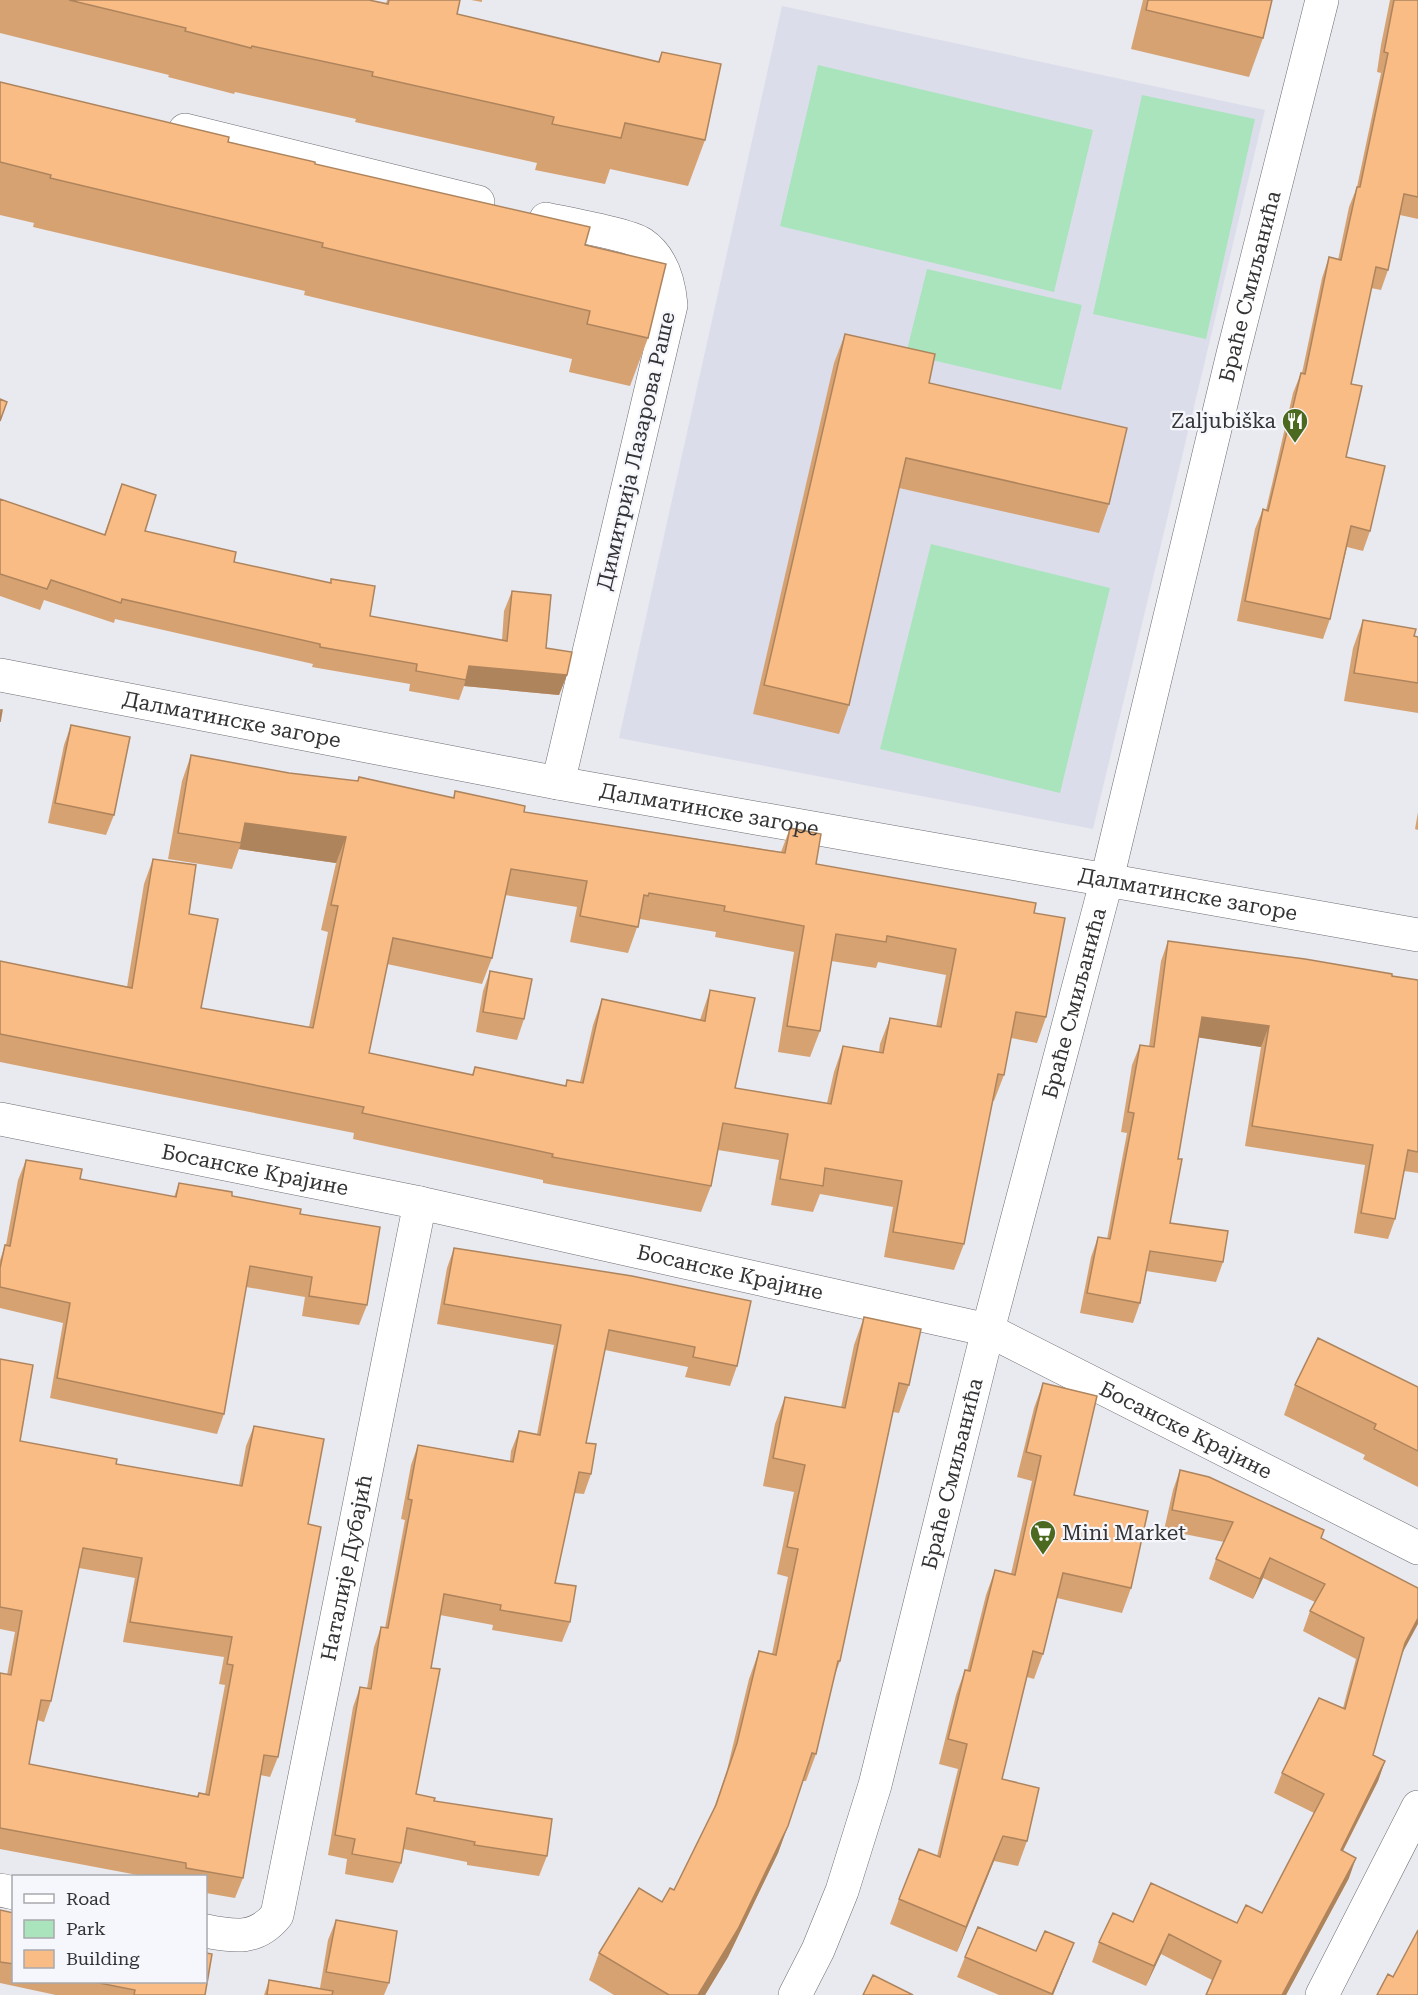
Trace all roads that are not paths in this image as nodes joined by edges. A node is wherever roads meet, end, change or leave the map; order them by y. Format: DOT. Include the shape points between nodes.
graph roads {
  1 [pos="1322,0"];
  2 [pos="151,122"];
  3 [pos="0,675"];
  4 [pos="558,783"];
  5 [pos="1107,879"];
  6 [pos="1418,935"];
  7 [pos="0,1119"];
  8 [pos="420,1203"];
  9 [pos="988,1330"];
  10 [pos="1418,1548"];
  11 [pos="1418,1807"];
  12 [pos="207,1931"];
  13 [pos="795,1995"];
  14 [pos="1322,1995"];
  1 -- 5 [label="street, Браће Смиљанића"];
  2 -- 4 [label="street, Димитрија Лазарова Раше" via="640,242 659,261 669,284 671,305"];
  3 -- 4 [label="street, Далматинске загоре"];
  4 -- 5 [label="street, Далматинске загоре"];
  5 -- 6 [label="street, Далматинске загоре"];
  5 -- 9 [label="street, Браће Смиљанића"];
  7 -- 8 [label="street, Босанске Крајине"];
  8 -- 9 [label="street, Босанске Крајине"];
  8 -- 12 [label="street, Наталије Дубајић" via="277,1915 265,1929 244,1935"];
  9 -- 10 [label="street, Босанске Крајине"];
  9 -- 13 [label="street, Браће Смиљанића" via="875,1785 842,1891"];
  11 -- 14 [label="street"];
}
